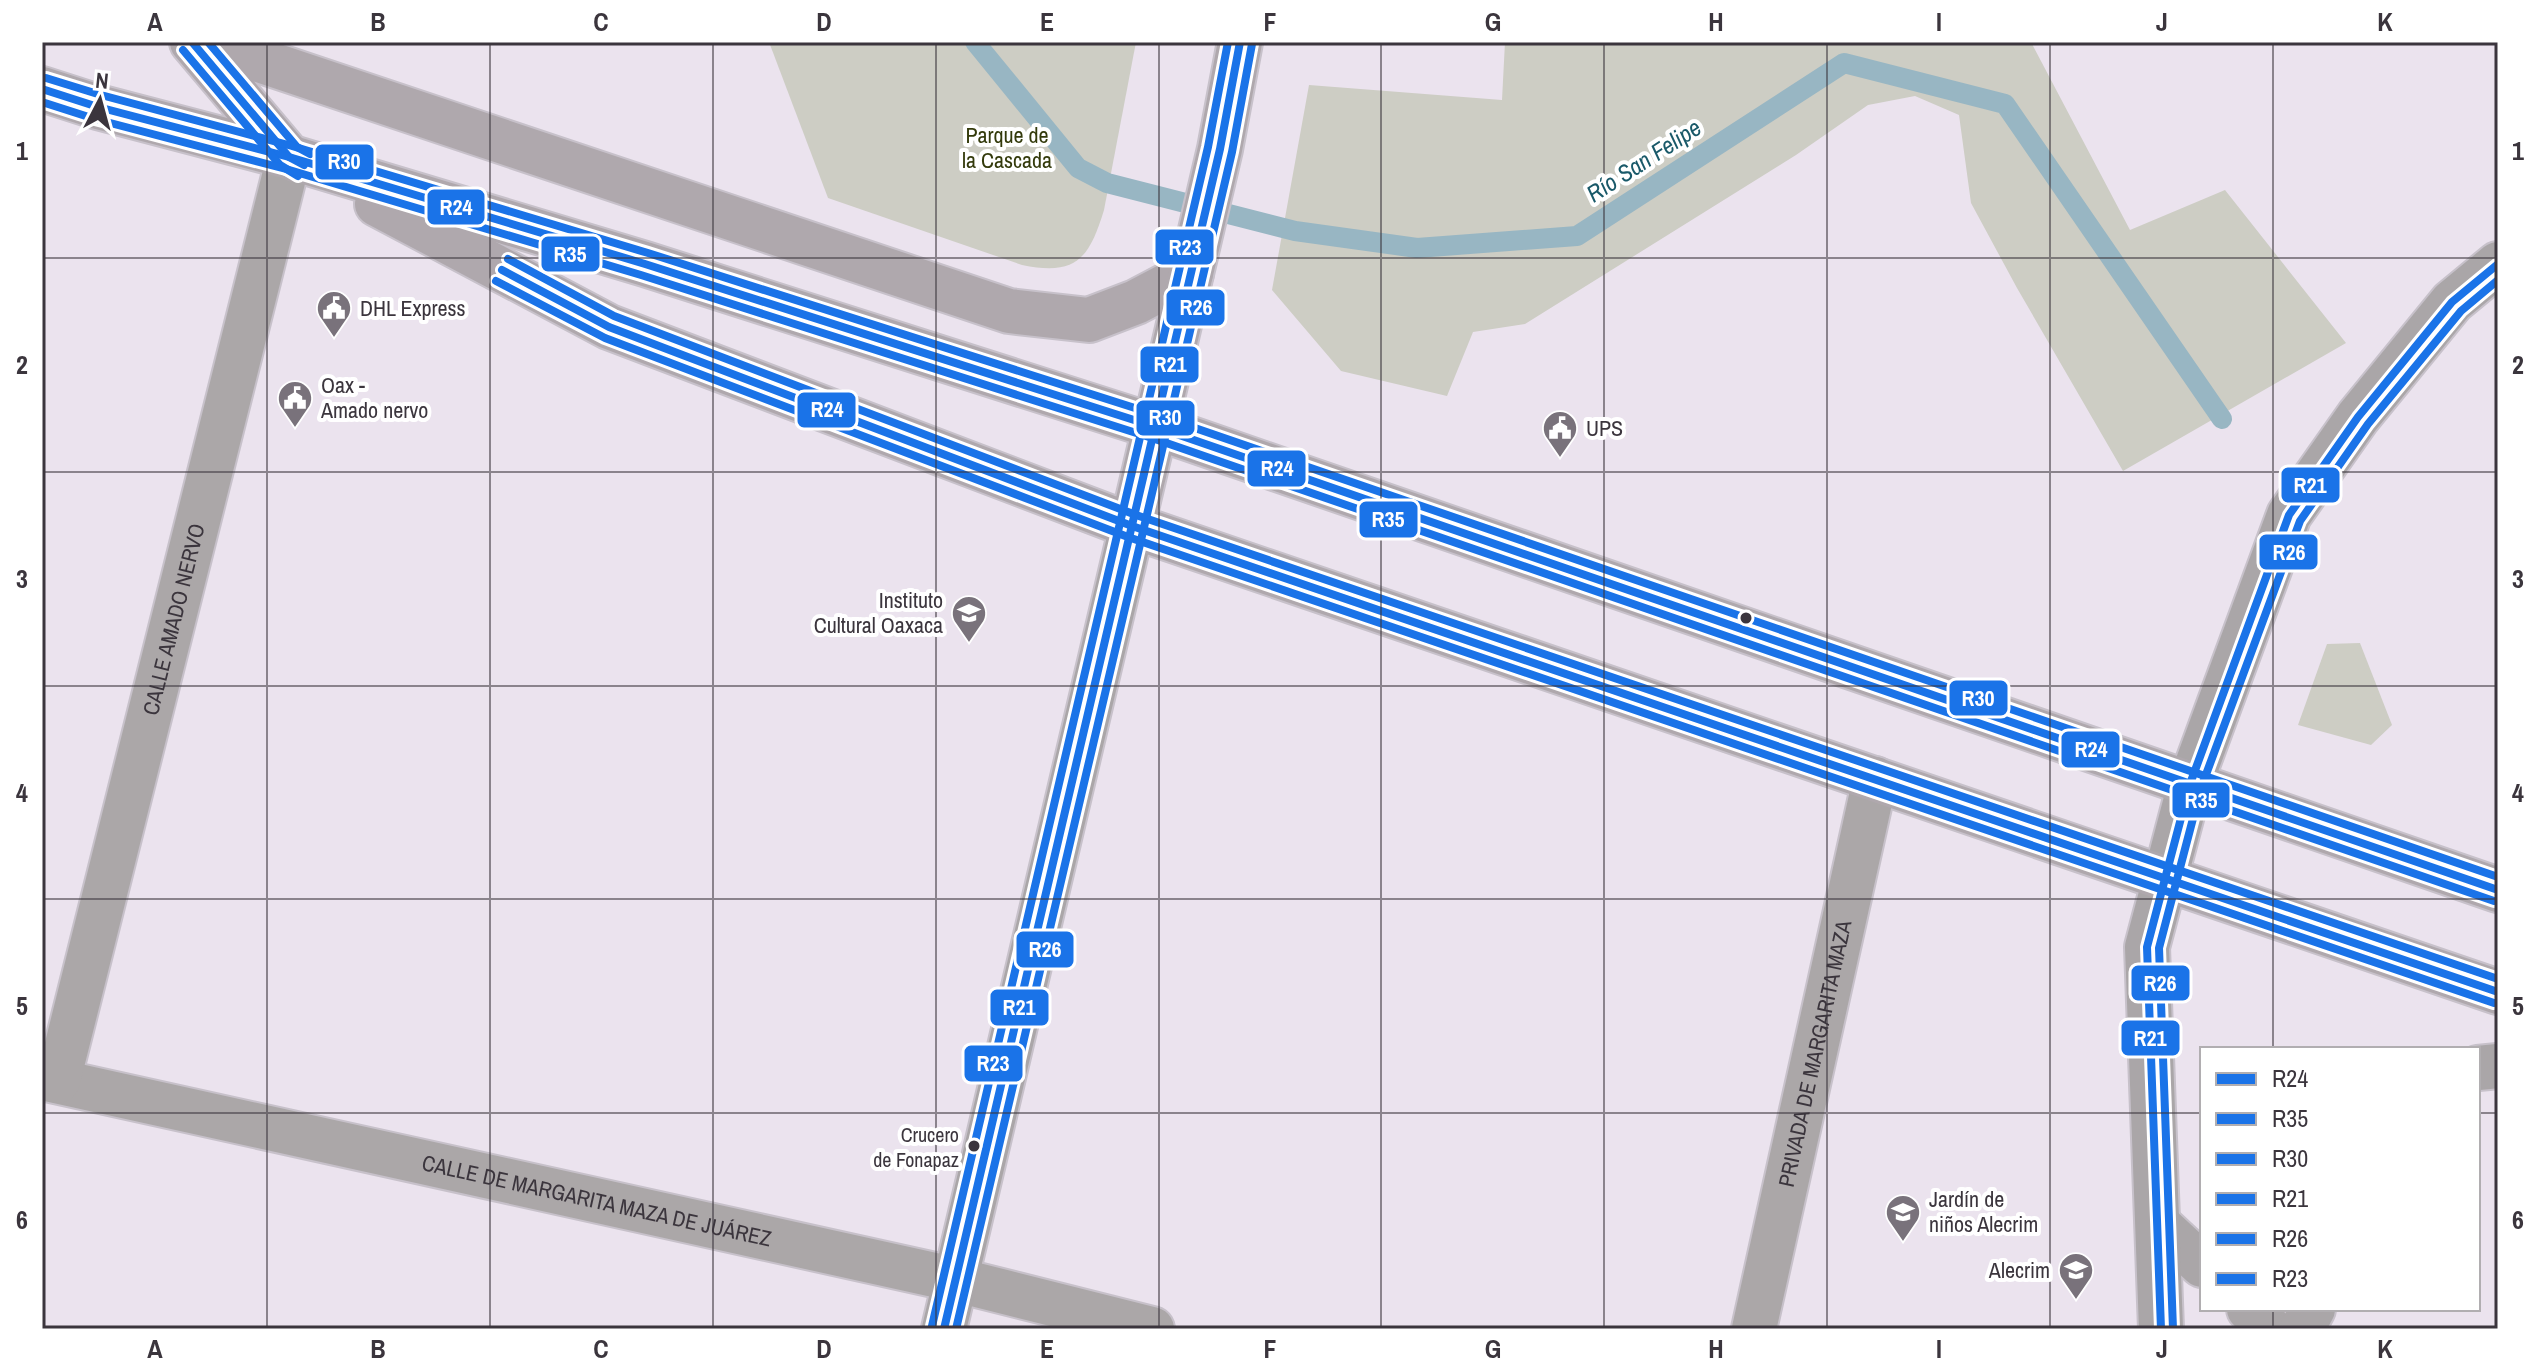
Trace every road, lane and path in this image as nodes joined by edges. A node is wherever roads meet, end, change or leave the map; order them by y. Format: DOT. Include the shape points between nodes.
graph roads {
  1 [pos="192,42"];
  2 [pos="205,42"];
  3 [pos="1240,42"];
  4 [pos="42,89"];
  5 [pos="289,157"];
  6 [pos="2498,264"];
  7 [pos="1191,273"];
  8 [pos="1156,427"];
  9 [pos="1132,526"];
  10 [pos="1875,779"];
  11 [pos="2190,784"];
  12 [pos="2165,878"];
  13 [pos="2498,890"];
  14 [pos="2498,992"];
  15 [pos="50,1080"];
  16 [pos="2158,1224"];
  17 [pos="2200,1263"];
  18 [pos="957,1280"];
  19 [pos="2251,1311"];
  20 [pos="2312,1311"];
  21 [pos="944,1329"];
  22 [pos="1152,1329"];
  23 [pos="1754,1329"];
  24 [pos="2161,1329"];
  25 [pos="2270,1329"];
  26 [pos="2302,1329"];
  1 -- 5 [label="main road"];
  2 -- 7 [label="main road" via="1009,311 1089,320"];
  3 -- 7 [label="main road"];
  4 -- 5 [label="main road"];
  5 -- 8 [label="main road"];
  5 -- 9 [label="main road" via="609,327"];
  5 -- 15 [label="street, CALLE AMADO NERVO"];
  6 -- 11 [label="main road" via="2452,302 2358,417 2289,515"];
  7 -- 8 [label="main road"];
  8 -- 9 [label="main road"];
  8 -- 11 [label="main road"];
  9 -- 10 [label="main road"];
  9 -- 18 [label="main road"];
  10 -- 12 [label="main road"];
  10 -- 23 [label="street, PRIVADA DE MARGARITA MAZA"];
  11 -- 12 [label="main road"];
  11 -- 13 [label="main road"];
  12 -- 14 [label="main road"];
  12 -- 16 [label="main road" via="2147,947"];
  15 -- 18 [label="street, CALLE DE MARGARITA MAZA DE JUÁREZ"];
  16 -- 17 [label="main road"];
  16 -- 24 [label="main road"];
  18 -- 21 [label="main road"];
  18 -- 22 [label="street, CALLE DE MARGARITA MAZA DE JUÁREZ"];
  19 -- 25 [label="main road"];
  20 -- 26 [label="main road"];
}
